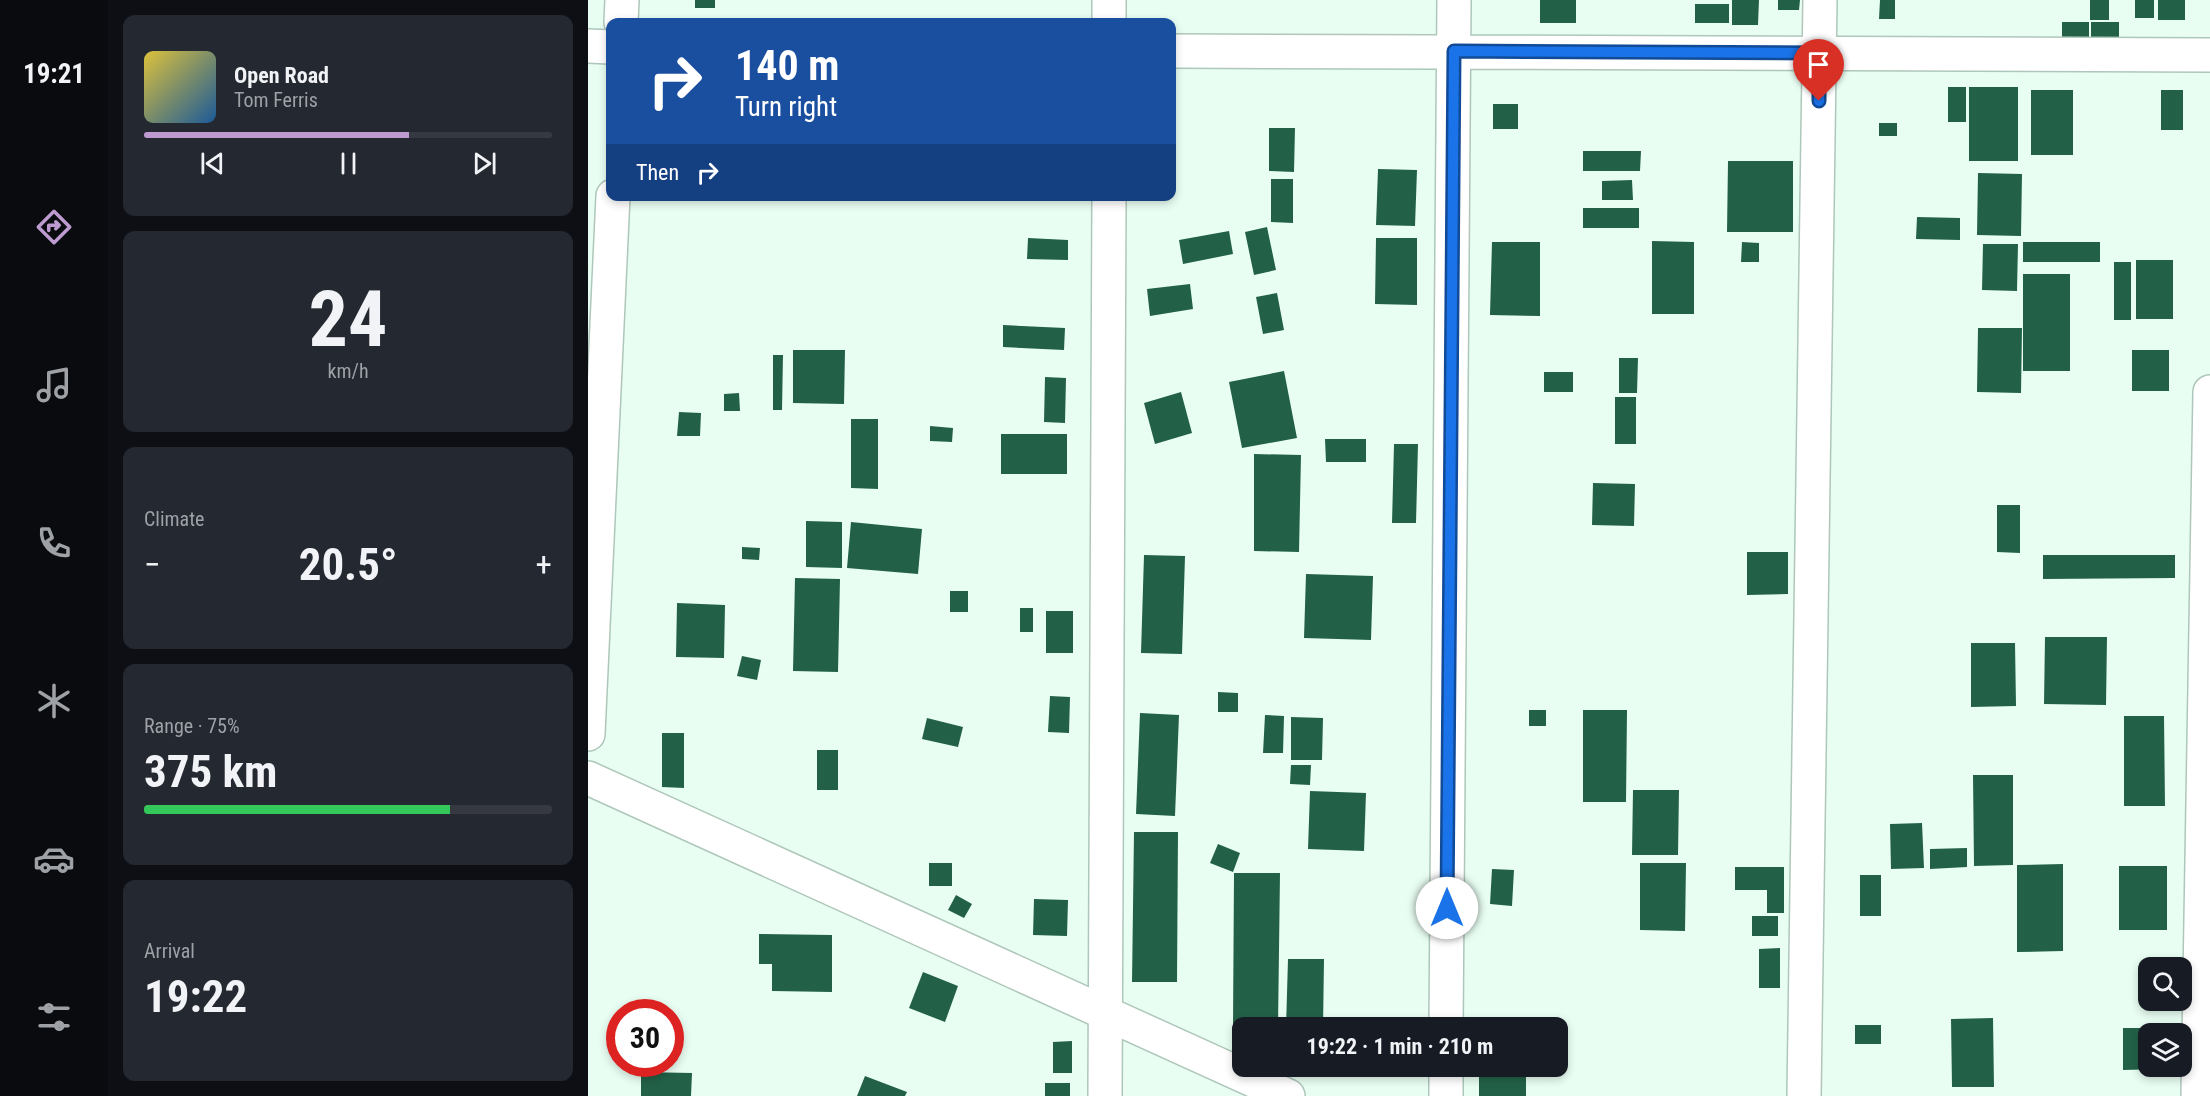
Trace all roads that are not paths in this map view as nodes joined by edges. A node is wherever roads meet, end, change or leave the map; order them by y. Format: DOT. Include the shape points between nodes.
graph roads {
  1 [pos="622,0"];
  2 [pos="1109,0"];
  3 [pos="1454,0"];
  4 [pos="1820,0"];
  5 [pos="621,18"];
  6 [pos="1109,18"];
  7 [pos="588,46"];
  8 [pos="606,47"];
  9 [pos="1176,51"];
  10 [pos="1454,51"];
  11 [pos="1819,53"];
  12 [pos="2210,55"];
  13 [pos="613,201"];
  14 [pos="1109,201"];
  15 [pos="2210,392"];
  16 [pos="588,734"];
  17 [pos="588,778"];
  18 [pos="1106,1016"];
  19 [pos="1446,1017"];
  20 [pos="1446,1077"];
  21 [pos="1106,1096"];
  22 [pos="1288,1096"];
  23 [pos="1446,1096"];
  24 [pos="1804,1096"];
  25 [pos="2198,1096"];
  1 -- 5 [label="street"];
  2 -- 6 [label="street"];
  3 -- 10 [label="street"];
  4 -- 11 [label="street"];
  7 -- 8 [label="street"];
  9 -- 10 [label="street"];
  10 -- 11 [label="street"];
  10 -- 19 [label="street"];
  11 -- 12 [label="street"];
  11 -- 24 [label="street"];
  13 -- 16 [label="street"];
  14 -- 18 [label="street"];
  15 -- 25 [label="street"];
  17 -- 18 [label="street"];
  18 -- 21 [label="street"];
  18 -- 22 [label="street"];
  20 -- 23 [label="street"];
}
